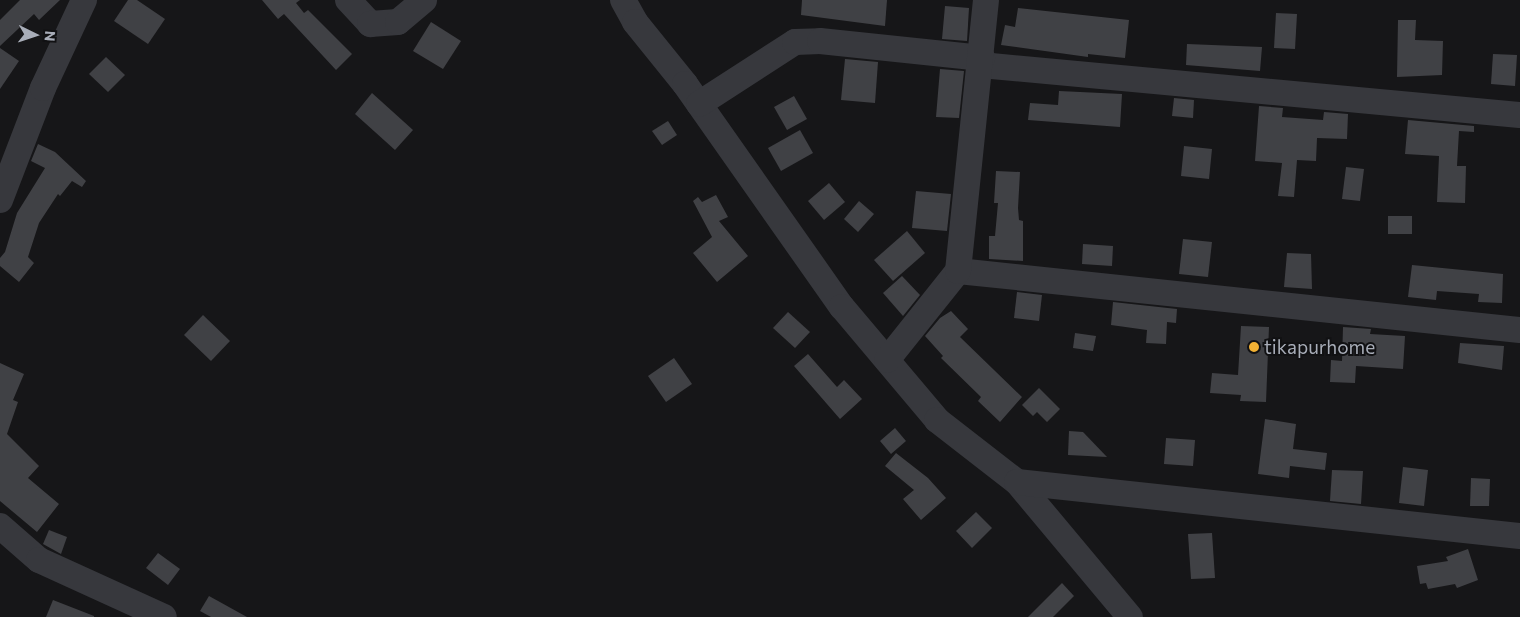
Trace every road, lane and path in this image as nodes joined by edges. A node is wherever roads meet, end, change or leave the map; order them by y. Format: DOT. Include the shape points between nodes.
graph roads {
  1 [pos="84,0"];
  2 [pos="348,0"];
  3 [pos="424,0"];
  4 [pos="623,0"];
  5 [pos="986,0"];
  6 [pos="982,62"];
  7 [pos="699,104"];
  8 [pos="1520,115"];
  9 [pos="0,200"];
  10 [pos="958,271"];
  11 [pos="1520,330"];
  12 [pos="887,360"];
  13 [pos="1017,482"];
  14 [pos="0,526"];
  15 [pos="1520,536"];
  16 [pos="164,617"];
  17 [pos="1130,617"];
  1 -- 9 [label="street" via="43,88"];
  2 -- 3 [label="street" via="370,24 398,22"];
  4 -- 7 [label="street" via="635,22"];
  5 -- 6 [label="street"];
  6 -- 7 [label="street" via="820,41 795,42"];
  6 -- 8 [label="street"];
  6 -- 10 [label="street"];
  7 -- 12 [label="street" via="842,307"];
  10 -- 11 [label="street"];
  10 -- 12 [label="street"];
  12 -- 13 [label="street" via="937,420"];
  13 -- 15 [label="street"];
  13 -- 17 [label="street"];
  14 -- 16 [label="street" via="39,560"];
}
